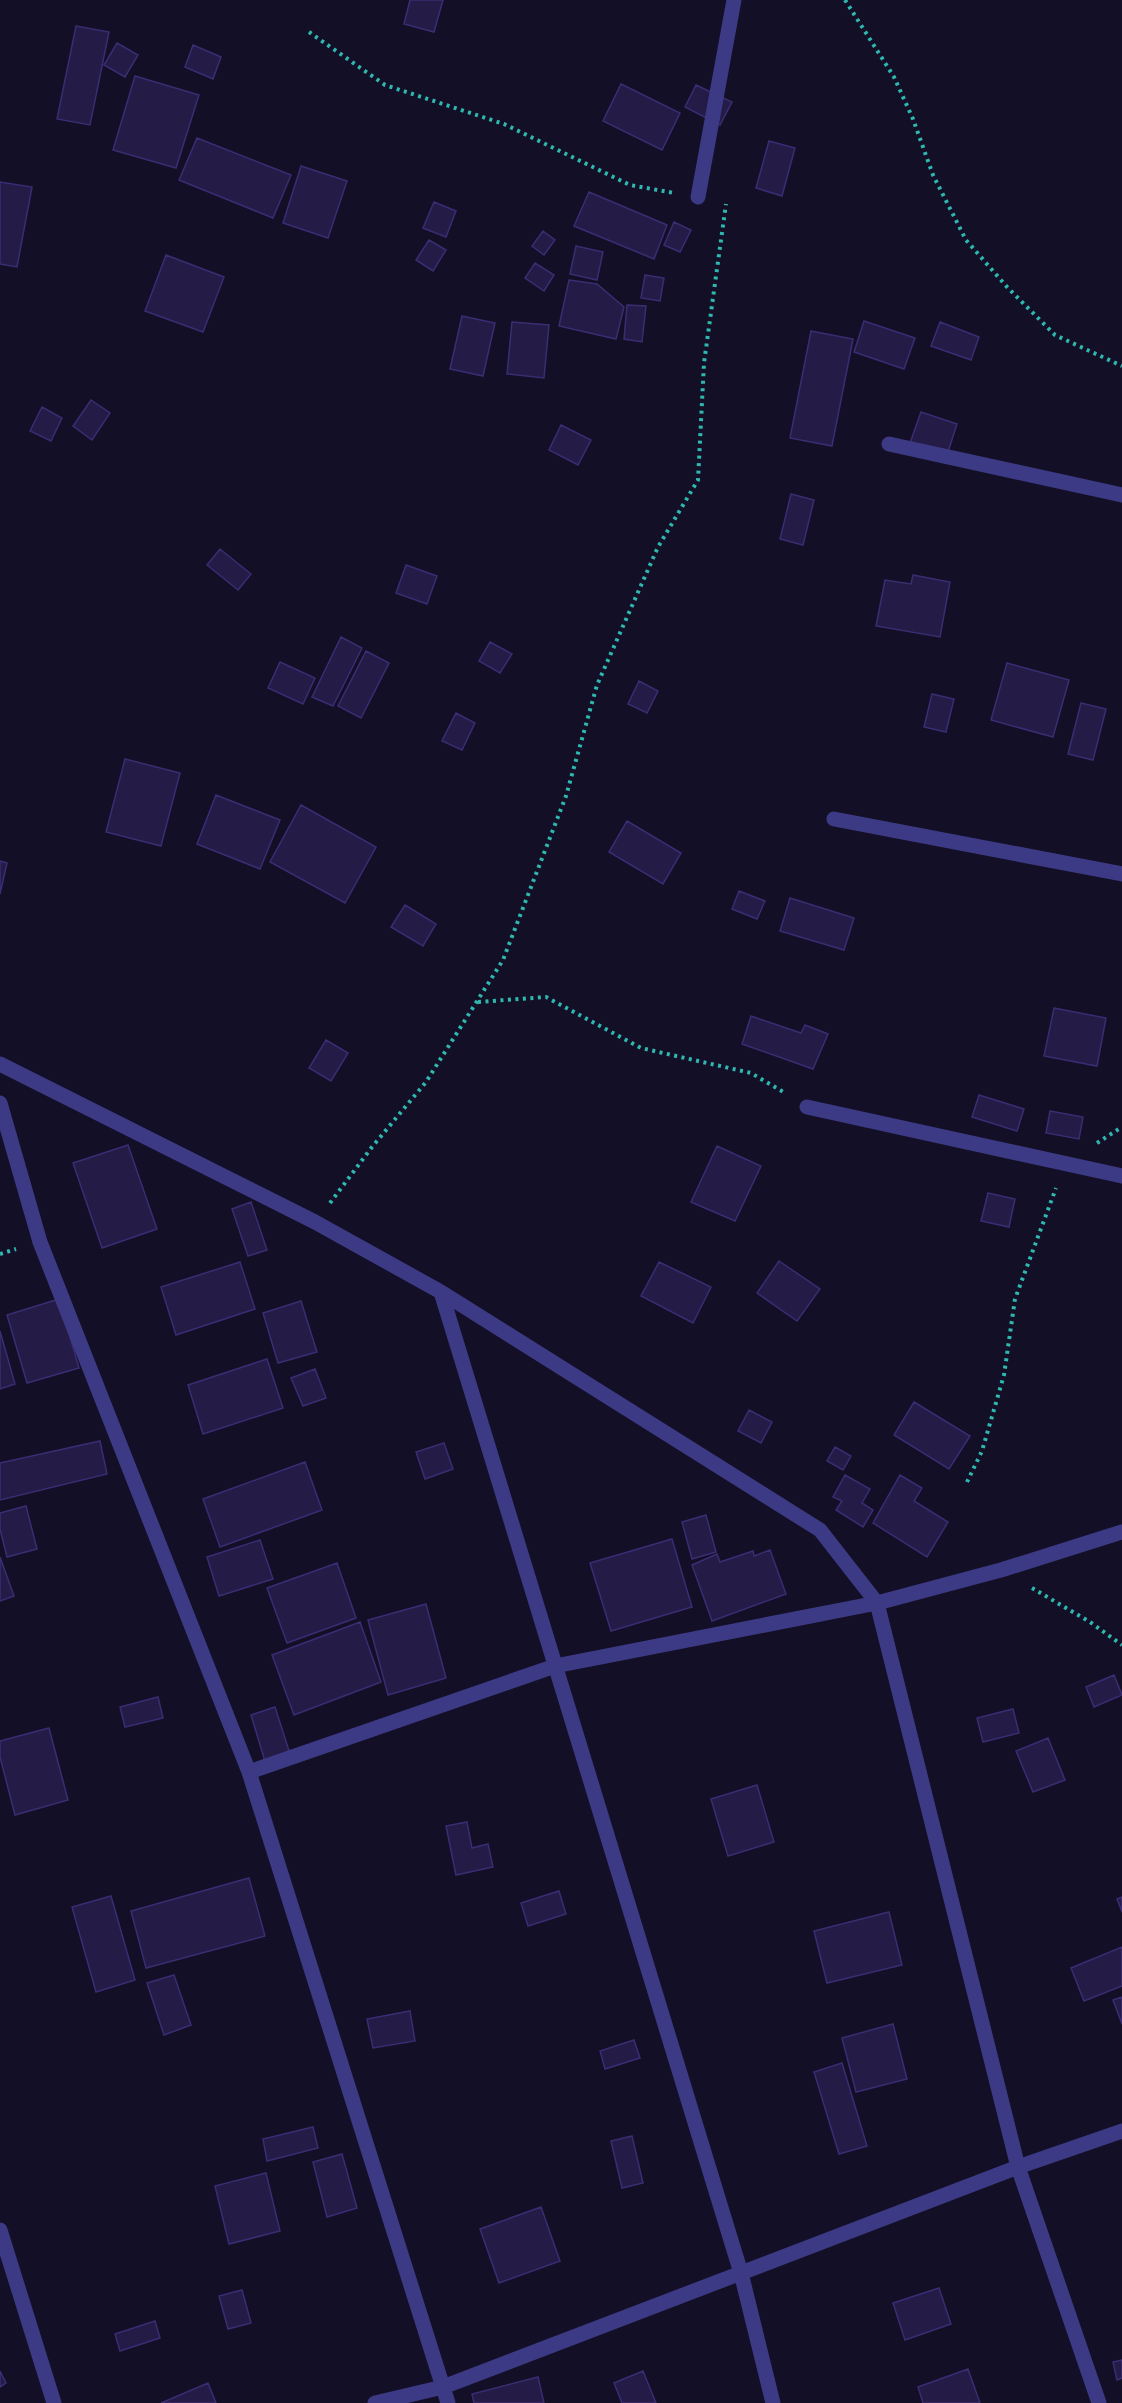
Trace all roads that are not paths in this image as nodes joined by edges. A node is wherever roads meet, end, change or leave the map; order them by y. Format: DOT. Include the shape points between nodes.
graph roads {
  1 [pos="734,0"];
  2 [pos="698,196"];
  3 [pos="889,444"];
  4 [pos="1122,495"];
  5 [pos="834,819"];
  6 [pos="1122,874"];
  7 [pos="0,1064"];
  8 [pos="0,1102"];
  9 [pos="807,1107"];
  10 [pos="1122,1176"];
  11 [pos="441,1292"];
  12 [pos="1122,1532"];
  13 [pos="877,1603"];
  14 [pos="555,1666"];
  15 [pos="249,1772"];
  16 [pos="1122,2131"];
  17 [pos="1018,2167"];
  18 [pos="0,2230"];
  19 [pos="741,2273"];
  20 [pos="443,2387"];
  21 [pos="54,2403"];
  22 [pos="375,2403"];
  23 [pos="448,2403"];
  24 [pos="773,2403"];
  25 [pos="1098,2403"];
  1 -- 2 [label="street"];
  3 -- 4 [label="street"];
  5 -- 6 [label="street"];
  7 -- 11 [label="street" via="315,1222"];
  8 -- 15 [label="street" via="40,1242"];
  9 -- 10 [label="street"];
  11 -- 13 [label="street" via="820,1530"];
  11 -- 14 [label="street"];
  12 -- 13 [label="street"];
  13 -- 14 [label="street"];
  13 -- 17 [label="street"];
  14 -- 15 [label="street"];
  14 -- 19 [label="street"];
  15 -- 20 [label="street"];
  16 -- 17 [label="street"];
  17 -- 19 [label="street"];
  17 -- 25 [label="street"];
  18 -- 21 [label="street"];
  19 -- 20 [label="street"];
  19 -- 24 [label="street"];
  20 -- 22 [label="street"];
  20 -- 23 [label="street"];
}
